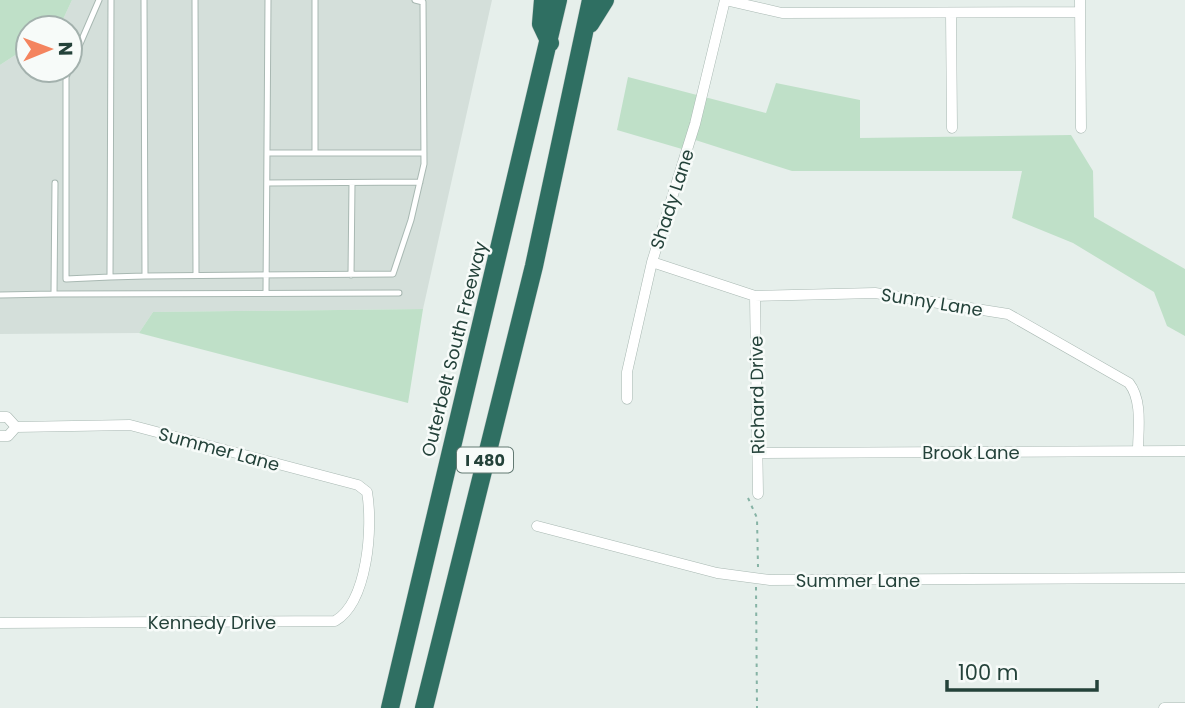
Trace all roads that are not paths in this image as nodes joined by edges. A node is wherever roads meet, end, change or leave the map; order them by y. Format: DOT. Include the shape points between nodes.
graph roads {
  1 [pos="99,0"];
  2 [pos="111,0"];
  3 [pos="144,0"];
  4 [pos="195,0"];
  5 [pos="268,0"];
  6 [pos="315,0"];
  7 [pos="415,0"];
  8 [pos="542,0"];
  9 [pos="558,0"];
  10 [pos="591,0"];
  11 [pos="606,0"];
  12 [pos="725,0"];
  13 [pos="1080,0"];
  14 [pos="1080,12"];
  15 [pos="951,13"];
  16 [pos="584,33"];
  17 [pos="84,34"];
  18 [pos="550,43"];
  19 [pos="66,84"];
  20 [pos="952,128"];
  21 [pos="1081,128"];
  22 [pos="267,153"];
  23 [pos="315,153"];
  24 [pos="424,153"];
  25 [pos="419,182"];
  26 [pos="55,183"];
  27 [pos="267,183"];
  28 [pos="352,183"];
  29 [pos="652,262"];
  30 [pos="196,275"];
  31 [pos="266,275"];
  32 [pos="351,275"];
  33 [pos="145,276"];
  34 [pos="110,277"];
  35 [pos="266,293"];
  36 [pos="399,293"];
  37 [pos="54,294"];
  38 [pos="0,295"];
  39 [pos="755,296"];
  40 [pos="627,399"];
  41 [pos="0,417"];
  42 [pos="16,427"];
  43 [pos="0,436"];
  44 [pos="1138,451"];
  45 [pos="1185,451"];
  46 [pos="758,453"];
  47 [pos="752,494"];
  48 [pos="537,526"];
  49 [pos="370,542"];
  50 [pos="1185,578"];
  51 [pos="0,623"];
  52 [pos="390,708"];
  53 [pos="424,708"];
  54 [pos="1164,708"];
  55 [pos="1185,708"];
  1 -- 17 [label="lane"];
  2 -- 34 [label="lane"];
  3 -- 33 [label="lane"];
  4 -- 30 [label="lane"];
  5 -- 22 [label="lane"];
  6 -- 23 [label="lane"];
  7 -- 24 [label="lane" via="423,2"];
  8 -- 18 [label="highway" via="541,24"];
  9 -- 18 [label="highway, Outerbelt South Freeway / I 480"];
  10 -- 16 [label="highway, I 480"];
  11 -- 16 [label="highway"];
  12 -- 15 [label="street" via="782,13"];
  12 -- 29 [label="street, Shady Lane" via="695,124"];
  13 -- 14 [label="street"];
  14 -- 15 [label="street"];
  14 -- 21 [label="street"];
  15 -- 20 [label="street"];
  16 -- 53 [label="highway, I 480" via="534,266"];
  18 -- 52 [label="highway, Outerbelt South Freeway / I 480"];
  19 -- 34 [label="lane" via="66,279"];
  22 -- 23 [label="lane"];
  22 -- 27 [label="lane"];
  23 -- 24 [label="lane"];
  24 -- 25 [label="lane"];
  25 -- 28 [label="lane"];
  25 -- 32 [label="lane" via="393,274"];
  26 -- 37 [label="lane"];
  27 -- 28 [label="lane"];
  27 -- 31 [label="lane"];
  28 -- 32 [label="lane"];
  29 -- 39 [label="street, Sunny Lane"];
  29 -- 40 [label="street, Shady Lane" via="627,372"];
  30 -- 31 [label="lane"];
  30 -- 33 [label="lane"];
  31 -- 32 [label="lane"];
  31 -- 35 [label="lane"];
  33 -- 34 [label="lane"];
  35 -- 36 [label="lane"];
  35 -- 37 [label="lane"];
  37 -- 38 [label="lane"];
  39 -- 44 [label="street, Sunny Lane" via="875,293 1008,314 1129,383 1137,401"];
  39 -- 46 [label="street, Richard Drive"];
  41 -- 42 [label="street" via="12,420"];
  42 -- 43 [label="street, Summer Lane" via="9,436"];
  42 -- 49 [label="street, Summer Lane" via="130,425 358,485 367,492"];
  44 -- 45 [label="street, Brook Lane"];
  44 -- 46 [label="street, Brook Lane"];
  46 -- 47 [label="street, Richard Drive"];
  48 -- 50 [label="street, Summer Lane" via="717,573 770,580"];
  49 -- 51 [label="street, Kennedy Drive" via="354,599 346,615 335,621"];
  54 -- 55 [label="street"];
}
